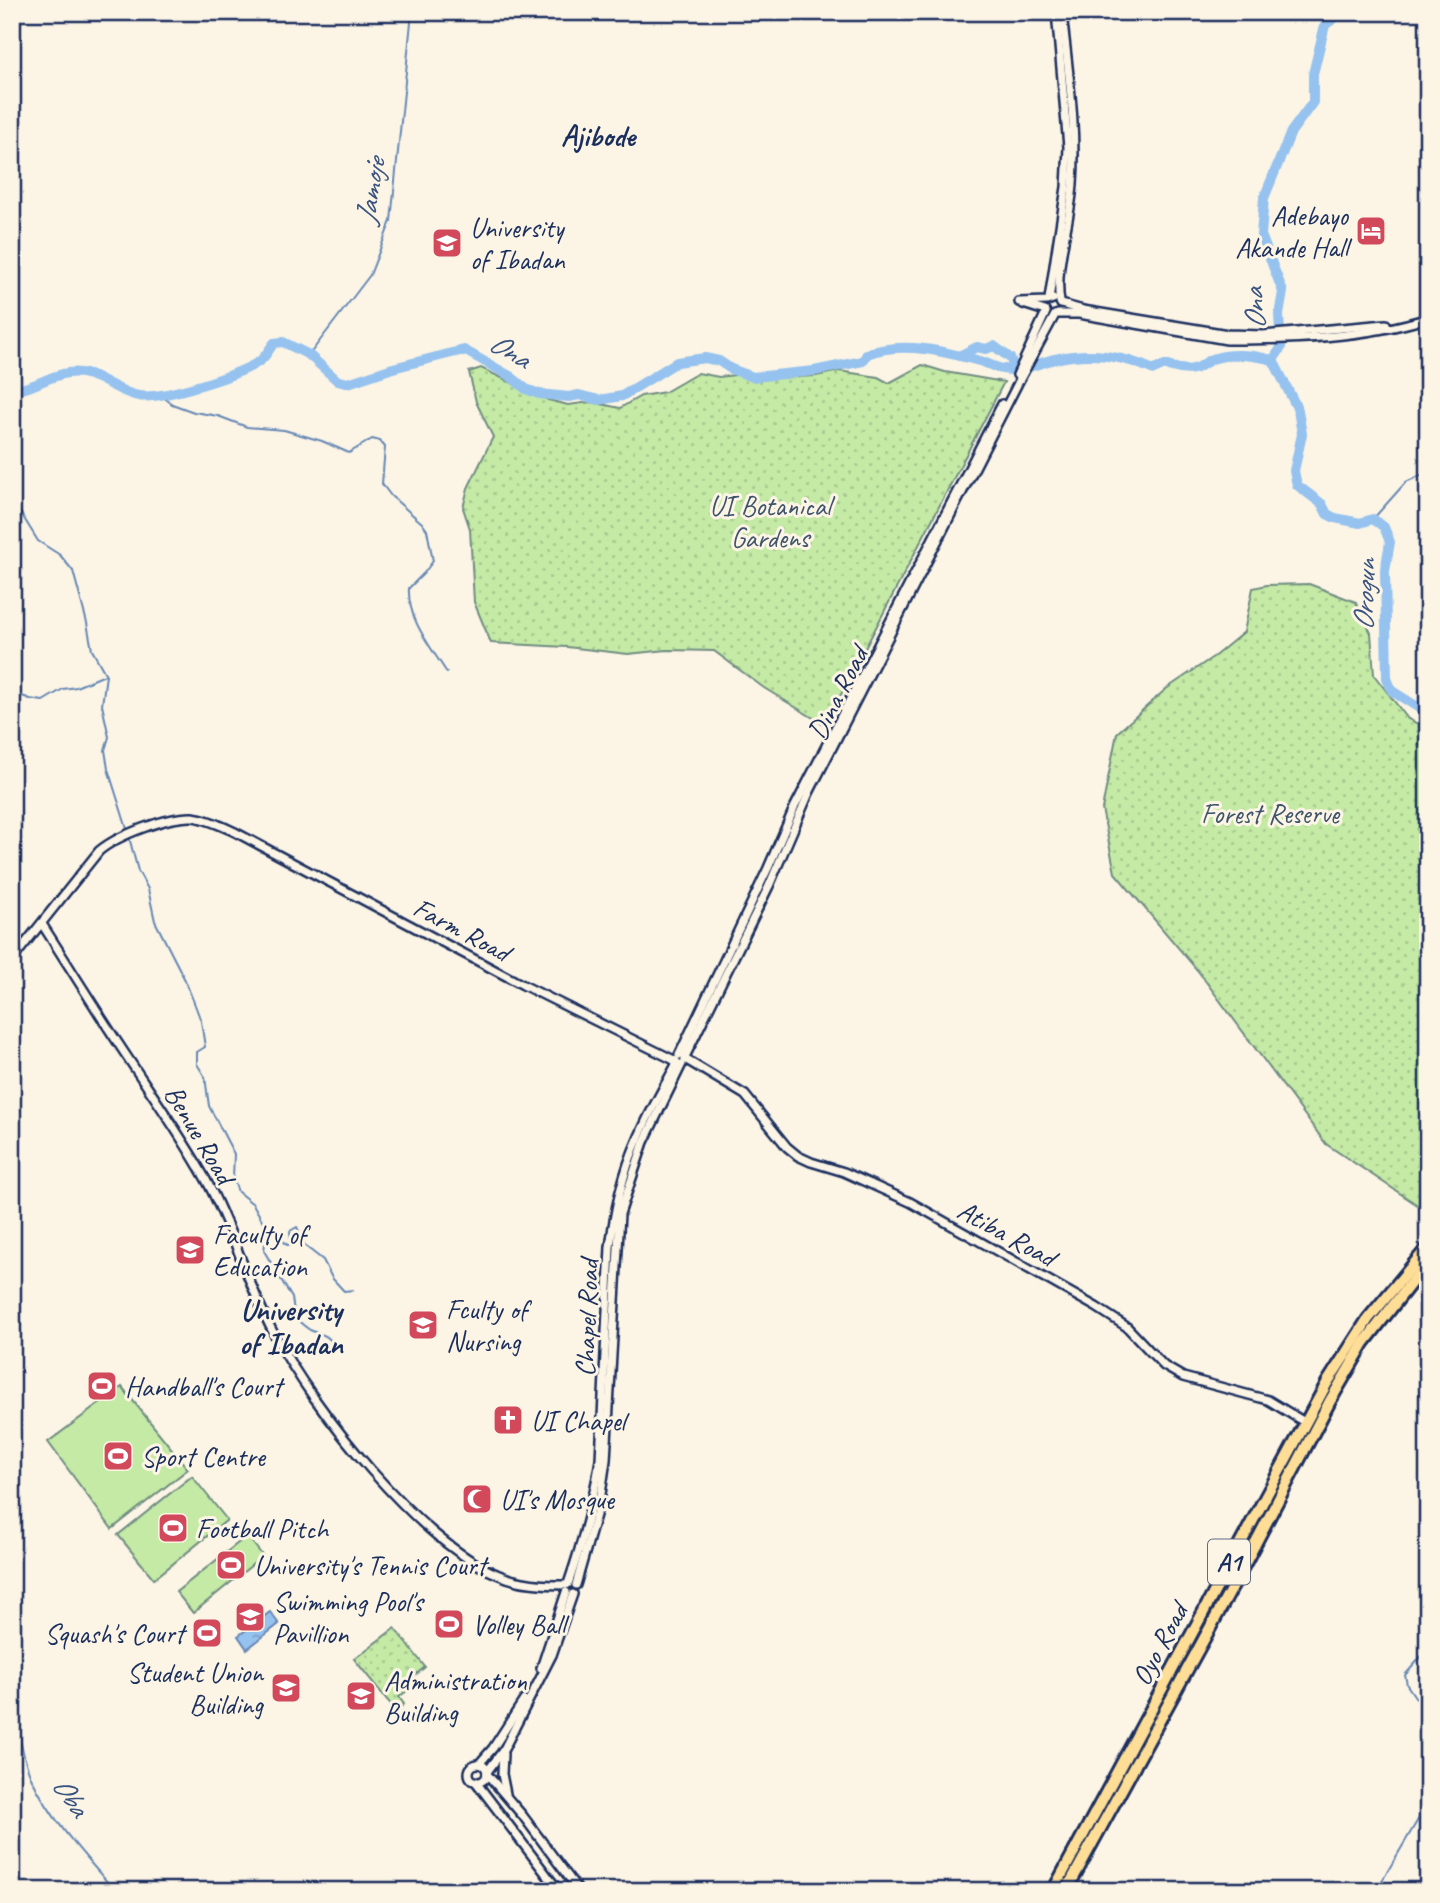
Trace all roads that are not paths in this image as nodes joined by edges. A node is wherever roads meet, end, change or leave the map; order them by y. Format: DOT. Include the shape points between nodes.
graph roads {
  1 [pos="1056,12"];
  2 [pos="1062,12"];
  3 [pos="1048,300"];
  4 [pos="1060,303"];
  5 [pos="1046,311"];
  6 [pos="1056,314"];
  7 [pos="1428,316"];
  8 [pos="1264,337"];
  9 [pos="1031,351"];
  10 [pos="42,924"];
  11 [pos="12,960"];
  12 [pos="681,1060"];
  13 [pos="1428,1247"];
  14 [pos="1428,1261"];
  15 [pos="1360,1340"];
  16 [pos="1306,1423"];
  17 [pos="569,1588"];
  18 [pos="504,1749"];
  19 [pos="479,1764"];
  20 [pos="487,1773"];
  21 [pos="476,1782"];
  22 [pos="508,1798"];
  23 [pos="559,1891"];
  24 [pos="579,1891"];
  25 [pos="1052,1891"];
  26 [pos="1066,1891"];
  1 -- 3 [label="street" via="1068,147"];
  2 -- 4 [label="street" via="1075,147"];
  3 -- 4 [label="street"];
  3 -- 5 [label="street"];
  3 -- 5 [label="street" via="1019,302"];
  4 -- 6 [label="street" via="1061,311"];
  4 -- 8 [label="street"];
  5 -- 6 [label="street"];
  5 -- 9 [label="street"];
  6 -- 8 [label="street" via="1227,340"];
  6 -- 9 [label="street"];
  7 -- 8 [label="street"];
  9 -- 12 [label="street, Dina Road" via="795,806"];
  10 -- 11 [label="street"];
  10 -- 12 [label="street, Farm Road" via="110,842 159,824 202,819 235,832 523,985"];
  10 -- 17 [label="street, Benue Road" via="207,1181 286,1355 376,1477 475,1563 511,1579"];
  12 -- 16 [label="street, Atiba Road" via="745,1095 798,1156 910,1202 1096,1307 1127,1327 1164,1366 1184,1377 1268,1400"];
  12 -- 17 [label="street, Chapel Road" via="644,1142 620,1214 606,1460 600,1501"];
  13 -- 15 [label="highway, Oyo Road / A1" via="1368,1319"];
  14 -- 15 [label="highway, Oyo Road / A1"];
  15 -- 16 [label="highway, Oyo Road / A1"];
  15 -- 26 [label="highway, Oyo Road / A1" via="1233,1586"];
  16 -- 25 [label="highway, Oyo Road / A1"];
  17 -- 18 [label="street, Chapel Road" via="552,1655"];
  17 -- 19 [label="street, Chapel Road" via="540,1670"];
  18 -- 20 [label="street, Chapel Road"];
  18 -- 22 [label="street" via="502,1774"];
  19 -- 20 [label="street"];
  19 -- 21 [label="street" via="468,1771"];
  20 -- 21 [label="street" via="484,1780"];
  20 -- 22 [label="street"];
  21 -- 23 [label="street"];
  22 -- 24 [label="street"];
}
